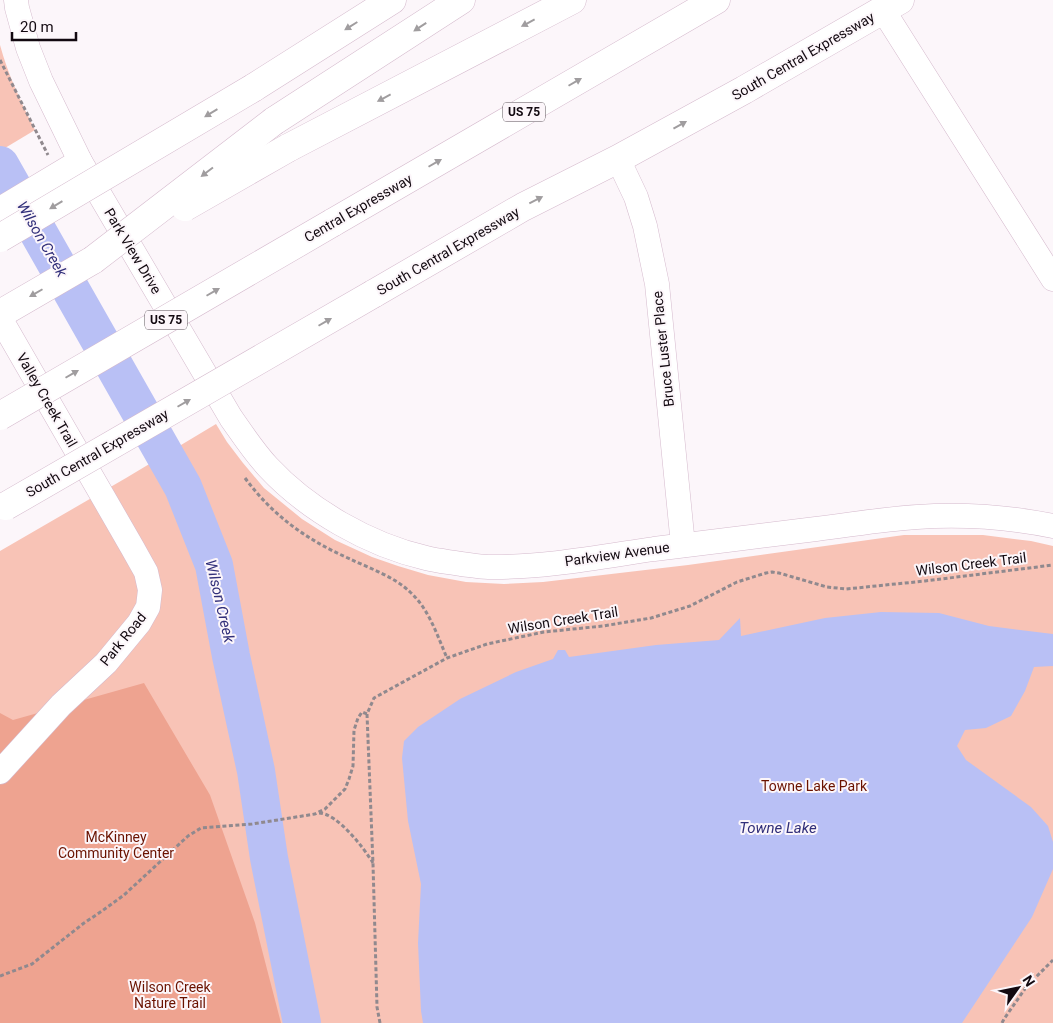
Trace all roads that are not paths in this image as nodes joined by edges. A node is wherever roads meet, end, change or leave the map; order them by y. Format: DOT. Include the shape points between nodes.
graph roads {
  1 [pos="16,0"];
  2 [pos="392,0"];
  3 [pos="461,0"];
  4 [pos="572,0"];
  5 [pos="716,0"];
  6 [pos="892,5"];
  7 [pos="618,159"];
  8 [pos="80,161"];
  9 [pos="0,209"];
  10 [pos="0,238"];
  11 [pos="93,260"];
  12 [pos="1053,279"];
  13 [pos="0,314"];
  14 [pos="0,318"];
  15 [pos="0,416"];
  16 [pos="231,418"];
  17 [pos="94,482"];
  18 [pos="3,507"];
  19 [pos="1053,526"];
  20 [pos="683,545"];
  21 [pos="0,772"];
  1 -- 8 [label="street, Park View Drive" via="28,48 41,81"];
  2 -- 10 [label="main road, one-way, bridge" via="253,88"];
  3 -- 11 [label="main road, one-way, bridge" via="274,121"];
  4 -- 11 [label="main road, one-way, bridge" via="288,148"];
  15 -- 5 [label="main road, Central Expressway / US 75, one-way, bridge"];
  7 -- 6 [label="main road, South Central Expressway, one-way"];
  6 -- 12 [label="street"];
  18 -- 7 [label="main road, South Central Expressway, one-way, bridge" via="523,207"];
  7 -- 20 [label="street, Bruce Luster Place" via="636,197 657,284"];
  8 -- 9 [label="street" via="50,168"];
  8 -- 16 [label="street, Park View Drive"];
  11 -- 13 [label="main road, one-way"];
  14 -- 17 [label="street, Valley Creek Trail"];
  16 -- 20 [label="street, Parkview Avenue" via="268,467 311,505 368,537 428,559 485,567 512,567"];
  17 -- 21 [label="street, Park Road" via="146,572 150,590 148,606 139,623 106,662 61,705"];
  19 -- 20 [label="street, Parkview Avenue" via="997,518 924,517"];
}
